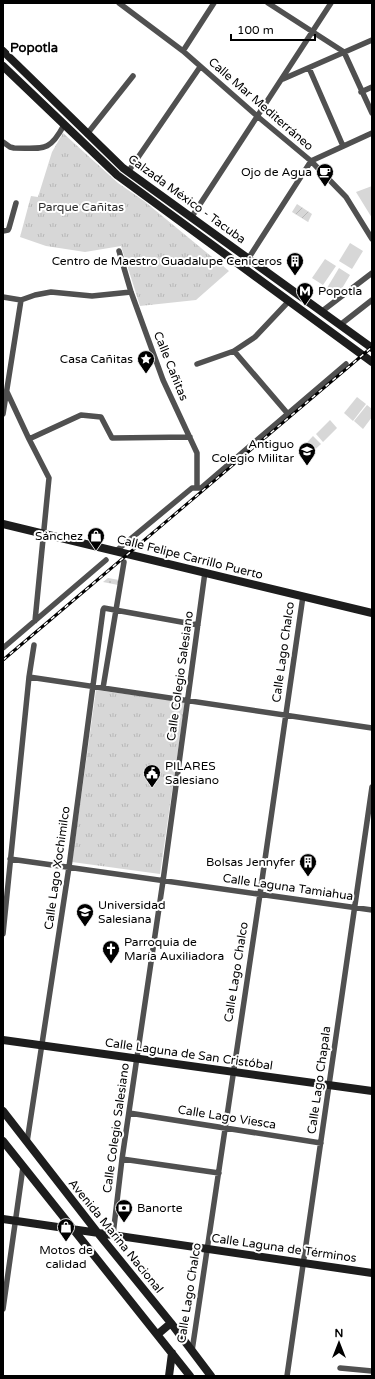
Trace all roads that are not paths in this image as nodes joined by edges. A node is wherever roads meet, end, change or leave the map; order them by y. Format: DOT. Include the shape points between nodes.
graph roads {
  1 [pos="119,3"];
  2 [pos="214,3"];
  3 [pos="268,3"];
  4 [pos="331,3"];
  5 [pos="312,32"];
  6 [pos="372,40"];
  7 [pos="3,51"];
  8 [pos="183,51"];
  9 [pos="344,52"];
  10 [pos="3,66"];
  11 [pos="200,67"];
  12 [pos="308,68"];
  13 [pos="133,76"];
  14 [pos="283,79"];
  15 [pos="372,87"];
  16 [pos="362,92"];
  17 [pos="372,113"];
  18 [pos="257,116"];
  19 [pos="64,125"];
  20 [pos="372,133"];
  21 [pos="87,134"];
  22 [pos="3,142"];
  23 [pos="344,146"];
  24 [pos="311,162"];
  25 [pos="128,172"];
  26 [pos="16,203"];
  27 [pos="190,218"];
  28 [pos="3,231"];
  29 [pos="372,239"];
  30 [pos="119,251"];
  31 [pos="248,259"];
  32 [pos="372,273"];
  33 [pos="131,292"];
  34 [pos="3,297"];
  35 [pos="22,300"];
  36 [pos="372,300"];
  37 [pos="289,301"];
  38 [pos="321,312"];
  39 [pos="340,326"];
  40 [pos="354,335"];
  41 [pos="348,344"];
  42 [pos="372,348"];
  43 [pos="234,351"];
  44 [pos="372,362"];
  45 [pos="197,364"];
  46 [pos="346,364"];
  47 [pos="5,392"];
  48 [pos="3,414"];
  49 [pos="288,414"];
  50 [pos="190,437"];
  51 [pos="29,439"];
  52 [pos="197,488"];
  53 [pos="3,524"];
  54 [pos="44,534"];
  55 [pos="116,551"];
  56 [pos="106,560"];
  57 [pos="124,562"];
  58 [pos="205,572"];
  59 [pos="303,596"];
  60 [pos="115,610"];
  61 [pos="372,613"];
  62 [pos="35,621"];
  63 [pos="198,624"];
  64 [pos="34,645"];
  65 [pos="3,648"];
  66 [pos="29,677"];
  67 [pos="94,686"];
  68 [pos="103,688"];
  69 [pos="188,700"];
  70 [pos="286,715"];
  71 [pos="372,728"];
  72 [pos="372,787"];
  73 [pos="10,859"];
  74 [pos="69,867"];
  75 [pos="163,881"];
  76 [pos="260,894"];
  77 [pos="355,907"];
  78 [pos="372,910"];
  79 [pos="3,934"];
  80 [pos="3,1040"];
  81 [pos="42,1045"];
  82 [pos="137,1058"];
  83 [pos="234,1072"];
  84 [pos="329,1085"];
  85 [pos="372,1091"];
  86 [pos="3,1111"];
  87 [pos="129,1114"];
  88 [pos="225,1128"];
  89 [pos="3,1141"];
  90 [pos="27,1142"];
  91 [pos="321,1143"];
  92 [pos="122,1159"];
  93 [pos="23,1166"];
  94 [pos="219,1173"];
  95 [pos="3,1219"];
  96 [pos="15,1220"];
  97 [pos="73,1228"];
  98 [pos="97,1232"];
  99 [pos="113,1235"];
  100 [pos="207,1248"];
  101 [pos="304,1263"];
  102 [pos="372,1273"];
  103 [pos="3,1309"];
  104 [pos="171,1323"];
  105 [pos="158,1334"];
  106 [pos="192,1351"];
  107 [pos="172,1353"];
  108 [pos="340,1368"];
  109 [pos="372,1371"];
  110 [pos="169,1376"];
  111 [pos="190,1376"];
  112 [pos="210,1376"];
  113 [pos="287,1376"];
  1 -- 8 [label="street, Calle Mar Mediterráneo"];
  2 -- 8 [label="street"];
  3 -- 5 [label="street"];
  4 -- 5 [label="street"];
  5 -- 9 [label="street"];
  5 -- 14 [label="street"];
  6 -- 9 [label="street"];
  7 -- 21 [label="main road, Calzada México - Tacuba"];
  8 -- 11 [label="street, Calle Mar Mediterráneo"];
  9 -- 12 [label="street"];
  9 -- 16 [label="street"];
  10 -- 19 [label="main road, Calzada México - Tacuba"];
  11 -- 18 [label="street, Calle Mar Mediterráneo"];
  11 -- 25 [label="street"];
  12 -- 14 [label="street"];
  12 -- 23 [label="street"];
  13 -- 21 [label="street"];
  14 -- 18 [label="street"];
  15 -- 16 [label="street"];
  16 -- 17 [label="street"];
  18 -- 24 [label="street, Calle Mar Mediterráneo"];
  18 -- 27 [label="street"];
  19 -- 22 [label="street" via="57,139 43,148 14,148"];
  19 -- 37 [label="main road, Calzada México - Tacuba" via="117,175"];
  20 -- 23 [label="street"];
  21 -- 25 [label="main road, Calzada México - Tacuba"];
  23 -- 24 [label="street"];
  24 -- 29 [label="street, Calle Mar Mediterráneo" via="346,197"];
  24 -- 31 [label="street"];
  25 -- 27 [label="main road, Calzada México - Tacuba"];
  26 -- 28 [label="street" via="9,228"];
  27 -- 31 [label="main road, Calzada México - Tacuba"];
  30 -- 33 [label="street, Calle Cañitas"];
  31 -- 38 [label="main road, Calzada México - Tacuba"];
  32 -- 38 [label="street"];
  33 -- 35 [label="street" via="92,296 51,292"];
  33 -- 50 [label="street, Calle Cañitas" via="163,380"];
  34 -- 35 [label="street"];
  35 -- 47 [label="street"];
  36 -- 39 [label="street"];
  37 -- 41 [label="main road, Calzada México - Tacuba"];
  37 -- 43 [label="street" via="255,337"];
  38 -- 39 [label="main road, Calzada México - Tacuba"];
  39 -- 40 [label="main road, Calzada México - Tacuba"];
  40 -- 41 [label="main road" via="355,341"];
  40 -- 42 [label="main road, Calzada México - Tacuba"];
  41 -- 44 [label="main road, Calzada México - Tacuba"];
  43 -- 45 [label="street"];
  43 -- 49 [label="street"];
  46 -- 49 [label="street"];
  47 -- 48 [label="street"];
  47 -- 51 [label="street"];
  49 -- 52 [label="street" via="201,488"];
  50 -- 51 [label="street" via="112,438 101,417 81,415"];
  50 -- 52 [label="street, Calle Cañitas" via="198,453"];
  51 -- 54 [label="street" via="49,478"];
  52 -- 55 [label="street" via="192,488"];
  53 -- 54 [label="main road, Calle Felipe Carrillo Puerto"];
  54 -- 55 [label="main road, Calle Felipe Carrillo Puerto"];
  54 -- 62 [label="street"];
  55 -- 58 [label="main road, Calle Felipe Carrillo Puerto"];
  56 -- 62 [label="street"];
  57 -- 60 [label="street"];
  58 -- 59 [label="main road, Calle Felipe Carrillo Puerto"];
  58 -- 63 [label="street, Calle Colegio Salesiano"];
  59 -- 61 [label="main road, Calle Felipe Carrillo Puerto"];
  59 -- 70 [label="street, Calle Lago Chalco"];
  60 -- 63 [label="street"];
  60 -- 67 [label="street, Calle Lago Xochimilco" via="103,610"];
  60 -- 68 [label="street"];
  62 -- 65 [label="street"];
  63 -- 69 [label="street, Calle Colegio Salesiano"];
  64 -- 66 [label="street"];
  66 -- 67 [label="street"];
  66 -- 73 [label="street"];
  67 -- 68 [label="street"];
  67 -- 74 [label="street, Calle Lago Xochimilco"];
  68 -- 69 [label="street"];
  69 -- 70 [label="street"];
  69 -- 75 [label="street, Calle Colegio Salesiano"];
  70 -- 71 [label="street"];
  70 -- 76 [label="street, Calle Lago Chalco"];
  72 -- 77 [label="street, Calle Lago Chapala"];
  73 -- 74 [label="street, Calle Laguna Tamiahua"];
  73 -- 79 [label="street"];
  74 -- 75 [label="street, Calle Laguna Tamiahua"];
  74 -- 81 [label="street, Calle Lago Xochimilco"];
  75 -- 76 [label="street, Calle Laguna Tamiahua"];
  75 -- 82 [label="street, Calle Colegio Salesiano"];
  76 -- 77 [label="street, Calle Laguna Tamiahua"];
  76 -- 83 [label="street, Calle Lago Chalco"];
  77 -- 78 [label="street, Calle Laguna Tamiahua"];
  77 -- 84 [label="street, Calle Lago Chapala"];
  80 -- 81 [label="main road, Calle Laguna de San Cristóbal"];
  81 -- 82 [label="main road, Calle Laguna de San Cristóbal"];
  81 -- 90 [label="street, Calle Lago Xochimilco"];
  82 -- 83 [label="main road, Calle Laguna de San Cristóbal"];
  82 -- 87 [label="street, Calle Colegio Salesiano"];
  83 -- 84 [label="main road, Calle Laguna de San Cristóbal"];
  83 -- 88 [label="street, Calle Lago Chalco"];
  84 -- 85 [label="main road, Calle Laguna de San Cristóbal"];
  84 -- 91 [label="street, Calle Lago Chapala"];
  86 -- 90 [label="main road, Avenida Marina Nacional"];
  87 -- 88 [label="street, Calle Lago Viesca"];
  87 -- 92 [label="street, Calle Colegio Salesiano"];
  88 -- 91 [label="street, Calle Lago Viesca"];
  88 -- 94 [label="street, Calle Lago Chalco"];
  89 -- 93 [label="main road"];
  90 -- 98 [label="main road, Avenida Marina Nacional"];
  91 -- 101 [label="street, Calle Lago Chapala"];
  92 -- 94 [label="street"];
  92 -- 99 [label="street, Calle Colegio Salesiano"];
  93 -- 96 [label="street"];
  93 -- 97 [label="main road"];
  94 -- 100 [label="street, Calle Lago Chalco"];
  95 -- 96 [label="main road, Calle Laguna de Términos"];
  96 -- 97 [label="main road, Calle Laguna de Términos"];
  96 -- 103 [label="street"];
  97 -- 98 [label="main road, Calle Laguna de Términos"];
  97 -- 105 [label="main road"];
  98 -- 99 [label="main road, Calle Laguna de Términos"];
  98 -- 104 [label="main road, Avenida Marina Nacional"];
  99 -- 100 [label="main road, Calle Laguna de Términos"];
  100 -- 101 [label="main road, Calle Laguna de Términos"];
  100 -- 106 [label="street, Calle Lago Chalco"];
  101 -- 102 [label="main road, Calle Laguna de Términos"];
  101 -- 113 [label="street, Calle Lago Chapala"];
  104 -- 105 [label="main road"];
  104 -- 106 [label="main road, Avenida Marina Nacional"];
  105 -- 107 [label="main road"];
  106 -- 112 [label="main road, Avenida Marina Nacional"];
  107 -- 110 [label="main road, Calle Lago Chalco"];
  107 -- 111 [label="main road"];
  108 -- 109 [label="street"];
}
